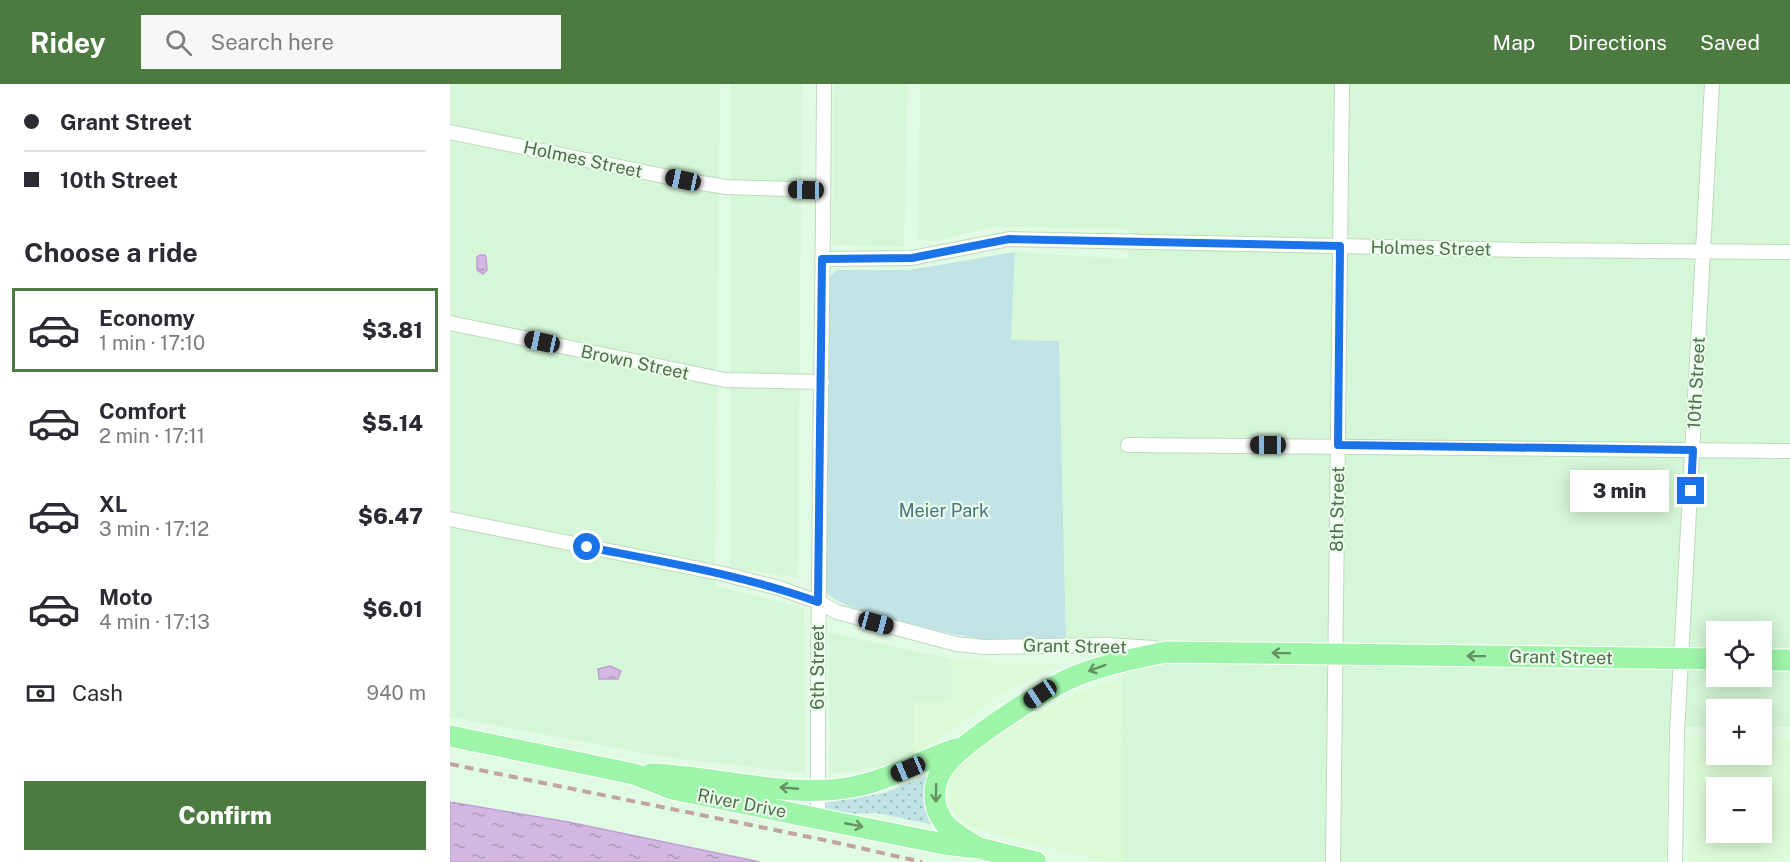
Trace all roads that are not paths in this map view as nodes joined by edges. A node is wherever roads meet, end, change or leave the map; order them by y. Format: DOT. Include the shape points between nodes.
graph roads {
  1 [pos="824,84"];
  2 [pos="1342,84"];
  3 [pos="1712,84"];
  4 [pos="450,132"];
  5 [pos="823,190"];
  6 [pos="1340,246"];
  7 [pos="1703,251"];
  8 [pos="1790,252"];
  9 [pos="822,259"];
  10 [pos="450,323"];
  11 [pos="822,382"];
  12 [pos="1128,445"];
  13 [pos="1338,445"];
  14 [pos="1693,450"];
  15 [pos="1790,451"];
  16 [pos="450,519"];
  17 [pos="818,602"];
  18 [pos="1216,652"];
  19 [pos="1335,654"];
  20 [pos="1682,659"];
  21 [pos="1706,659"];
  22 [pos="1772,660"];
  23 [pos="1790,660"];
  24 [pos="450,736"];
  25 [pos="966,746"];
  26 [pos="634,774"];
  27 [pos="818,789"];
  28 [pos="818,818"];
  29 [pos="979,848"];
  30 [pos="1036,862"];
  31 [pos="1333,862"];
  32 [pos="1675,862"];
  1 -- 5 [label="street, 6th Street"];
  2 -- 6 [label="street, 8th Street"];
  3 -- 7 [label="street, 10th Street"];
  4 -- 5 [label="street, Holmes Street" via="726,187"];
  5 -- 9 [label="street, 6th Street"];
  6 -- 7 [label="street, Holmes Street"];
  6 -- 9 [label="street, Holmes Street" via="1009,239 912,258"];
  6 -- 13 [label="street, 8th Street"];
  7 -- 8 [label="street, Holmes Street"];
  7 -- 14 [label="street, 10th Street"];
  9 -- 11 [label="street, 6th Street"];
  10 -- 11 [label="street, Brown Street" via="725,380"];
  11 -- 17 [label="street, 6th Street"];
  12 -- 13 [label="street"];
  13 -- 14 [label="street"];
  13 -- 19 [label="street, 8th Street"];
  14 -- 15 [label="street"];
  14 -- 20 [label="street, 10th Street"];
  16 -- 17 [label="street, Grant Street" via="724,574"];
  17 -- 18 [label="street, Grant Street" via="837,612 956,644 1107,645"];
  17 -- 27 [label="street, 6th Street"];
  19 -- 18 [label="main road, Grant Street, one-way"];
  18 -- 25 [label="main road, one-way" via="1166,652 1117,661 1075,676 1040,694"];
  20 -- 19 [label="main road, Grant Street, one-way"];
  19 -- 31 [label="street, 8th Street"];
  20 -- 21 [label="main road, Grant Street"];
  20 -- 32 [label="street, 10th Street"];
  22 -- 23 [label="main road"];
  24 -- 26 [label="main road, River Drive"];
  25 -- 27 [label="main road" via="893,776 852,787"];
  25 -- 29 [label="main road, one-way" via="944,766 935,786 935,798 939,813 953,832"];
  27 -- 26 [label="main road, one-way"];
  26 -- 28 [label="main road, River Drive" via="672,789"];
  27 -- 28 [label="street, 6th Street"];
  28 -- 29 [label="main road, River Drive, one-way"];
  29 -- 30 [label="main road, River Drive"];
}
